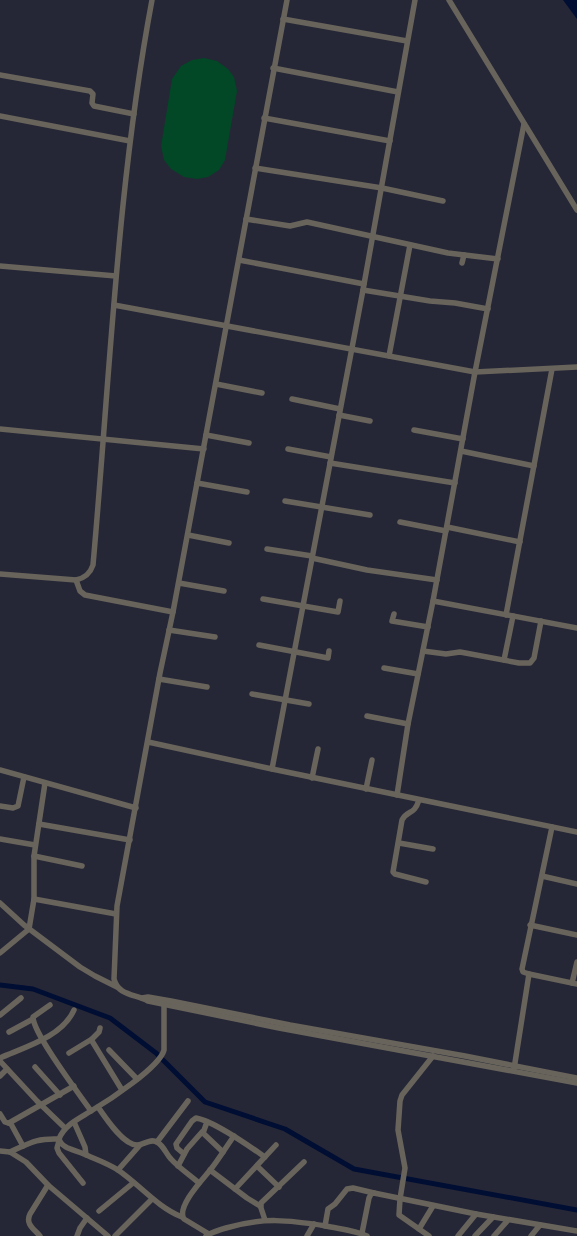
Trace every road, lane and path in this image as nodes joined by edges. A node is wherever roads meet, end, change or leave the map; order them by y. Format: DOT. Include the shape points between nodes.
graph roads {
  1 [pos="152,0"];
  2 [pos="287,0"];
  3 [pos="414,0"];
  4 [pos="449,0"];
  5 [pos="283,19"];
  6 [pos="407,42"];
  7 [pos="273,68"];
  8 [pos="0,75"];
  9 [pos="398,92"];
  10 [pos="134,114"];
  11 [pos="0,116"];
  12 [pos="264,118"];
  13 [pos="524,124"];
  14 [pos="130,141"];
  15 [pos="390,141"];
  16 [pos="255,168"];
  17 [pos="382,188"];
  18 [pos="443,201"];
  19 [pos="577,210"];
  20 [pos="246,219"];
  21 [pos="373,236"];
  22 [pos="410,245"];
  23 [pos="464,255"];
  24 [pos="498,259"];
  25 [pos="239,260"];
  26 [pos="462,263"];
  27 [pos="0,266"];
  28 [pos="116,276"];
  29 [pos="363,287"];
  30 [pos="400,296"];
  31 [pos="114,305"];
  32 [pos="488,309"];
  33 [pos="227,326"];
  34 [pos="351,349"];
  35 [pos="389,356"];
  36 [pos="577,367"];
  37 [pos="552,368"];
  38 [pos="475,372"];
  39 [pos="216,384"];
  40 [pos="262,393"];
  41 [pos="292,399"];
  42 [pos="340,409"];
  43 [pos="339,415"];
  44 [pos="370,421"];
  45 [pos="0,430"];
  46 [pos="414,430"];
  47 [pos="206,436"];
  48 [pos="104,439"];
  49 [pos="463,439"];
  50 [pos="249,443"];
  51 [pos="204,449"];
  52 [pos="288,450"];
  53 [pos="461,451"];
  54 [pos="331,460"];
  55 [pos="534,466"];
  56 [pos="198,483"];
  57 [pos="455,483"];
  58 [pos="247,492"];
  59 [pos="285,501"];
  60 [pos="322,506"];
  61 [pos="370,515"];
  62 [pos="400,522"];
  63 [pos="447,529"];
  64 [pos="188,535"];
  65 [pos="520,542"];
  66 [pos="229,543"];
  67 [pos="267,549"];
  68 [pos="312,557"];
  69 [pos="0,574"];
  70 [pos="76,580"];
  71 [pos="437,580"];
  72 [pos="179,583"];
  73 [pos="224,591"];
  74 [pos="263,599"];
  75 [pos="340,601"];
  76 [pos="434,601"];
  77 [pos="303,606"];
  78 [pos="173,612"];
  79 [pos="394,614"];
  80 [pos="506,615"];
  81 [pos="514,616"];
  82 [pos="541,621"];
  83 [pos="428,627"];
  84 [pos="577,628"];
  85 [pos="169,630"];
  86 [pos="215,637"];
  87 [pos="259,645"];
  88 [pos="329,651"];
  89 [pos="423,651"];
  90 [pos="294,652"];
  91 [pos="504,660"];
  92 [pos="384,668"];
  93 [pos="418,674"];
  94 [pos="159,679"];
  95 [pos="207,687"];
  96 [pos="252,694"];
  97 [pos="285,700"];
  98 [pos="309,704"];
  99 [pos="367,716"];
  100 [pos="408,724"];
  101 [pos="148,742"];
  102 [pos="318,749"];
  103 [pos="372,760"];
  104 [pos="272,769"];
  105 [pos="0,770"];
  106 [pos="24,777"];
  107 [pos="312,778"];
  108 [pos="44,783"];
  109 [pos="366,789"];
  110 [pos="397,795"];
  111 [pos="419,800"];
  112 [pos="0,806"];
  113 [pos="136,808"];
  114 [pos="39,824"];
  115 [pos="552,827"];
  116 [pos="577,832"];
  117 [pos="0,839"];
  118 [pos="130,840"];
  119 [pos="399,843"];
  120 [pos="35,845"];
  121 [pos="433,849"];
  122 [pos="34,856"];
  123 [pos="82,866"];
  124 [pos="542,876"];
  125 [pos="426,882"];
  126 [pos="577,884"];
  127 [pos="34,899"];
  128 [pos="0,903"];
  129 [pos="116,914"];
  130 [pos="530,925"];
  131 [pos="29,929"];
  132 [pos="577,935"];
  133 [pos="0,953"];
  134 [pos="577,962"];
  135 [pos="529,974"];
  136 [pos="575,984"];
  137 [pos="117,988"];
  138 [pos="21,998"];
  139 [pos="142,998"];
  140 [pos="164,1004"];
  141 [pos="50,1005"];
  142 [pos="74,1010"];
  143 [pos="0,1015"];
  144 [pos="33,1019"];
  145 [pos="100,1028"];
  146 [pos="9,1032"];
  147 [pos="92,1039"];
  148 [pos="42,1040"];
  149 [pos="109,1050"];
  150 [pos="69,1054"];
  151 [pos="433,1056"];
  152 [pos="0,1060"];
  153 [pos="35,1066"];
  154 [pos="514,1068"];
  155 [pos="7,1069"];
  156 [pos="0,1076"];
  157 [pos="577,1078"];
  158 [pos="136,1079"];
  159 [pos="577,1083"];
  160 [pos="74,1086"];
  161 [pos="122,1090"];
  162 [pos="60,1095"];
  163 [pos="188,1100"];
  164 [pos="42,1106"];
  165 [pos="98,1107"];
  166 [pos="91,1111"];
  167 [pos="0,1114"];
  168 [pos="74,1122"];
  169 [pos="207,1122"];
  170 [pos="9,1123"];
  171 [pos="65,1128"];
  172 [pos="202,1132"];
  173 [pos="234,1136"];
  174 [pos="59,1140"];
  175 [pos="157,1142"];
  176 [pos="140,1145"];
  177 [pos="276,1145"];
  178 [pos="23,1146"];
  179 [pos="0,1151"];
  180 [pos="10,1152"];
  181 [pos="223,1152"];
  182 [pos="184,1154"];
  183 [pos="86,1155"];
  184 [pos="265,1157"];
  185 [pos="304,1162"];
  186 [pos="178,1166"];
  187 [pos="257,1166"];
  188 [pos="118,1170"];
  189 [pos="210,1170"];
  190 [pos="83,1183"];
  191 [pos="134,1183"];
  192 [pos="199,1183"];
  193 [pos="48,1185"];
  194 [pos="279,1187"];
  195 [pos="235,1189"];
  196 [pos="374,1193"];
  197 [pos="152,1199"];
  198 [pos="400,1199"];
  199 [pos="260,1206"];
  200 [pos="433,1206"];
  201 [pos="99,1211"];
  202 [pos="476,1214"];
  203 [pos="182,1217"];
  204 [pos="493,1217"];
  205 [pos="87,1218"];
  206 [pos="265,1220"];
  207 [pos="508,1220"];
  208 [pos="314,1224"];
  209 [pos="325,1226"];
  210 [pos="540,1226"];
  211 [pos="419,1229"];
  212 [pos="346,1230"];
  213 [pos="576,1234"];
  214 [pos="208,1235"];
  215 [pos="364,1235"];
  216 [pos="40,1236"];
  217 [pos="77,1236"];
  218 [pos="108,1236"];
  219 [pos="115,1236"];
  220 [pos="307,1236"];
  221 [pos="343,1236"];
  222 [pos="427,1236"];
  223 [pos="458,1236"];
  224 [pos="475,1236"];
  225 [pos="494,1236"];
  226 [pos="531,1236"];
  1 -- 10 [label="street"];
  2 -- 5 [label="street"];
  3 -- 6 [label="street"];
  4 -- 13 [label="street"];
  5 -- 6 [label="street"];
  5 -- 7 [label="street"];
  6 -- 9 [label="street"];
  7 -- 9 [label="street"];
  7 -- 12 [label="street"];
  8 -- 10 [label="street" via="90,91 93,94 94,106"];
  9 -- 15 [label="street"];
  10 -- 14 [label="street"];
  11 -- 14 [label="street"];
  12 -- 15 [label="street"];
  12 -- 16 [label="street"];
  13 -- 19 [label="street"];
  13 -- 24 [label="street"];
  14 -- 28 [label="street"];
  15 -- 17 [label="street"];
  16 -- 17 [label="street"];
  16 -- 20 [label="street"];
  17 -- 18 [label="street"];
  17 -- 21 [label="street"];
  20 -- 21 [label="street" via="290,226 307,222"];
  20 -- 25 [label="street"];
  21 -- 22 [label="street"];
  21 -- 29 [label="street"];
  22 -- 23 [label="street"];
  22 -- 30 [label="street"];
  23 -- 24 [label="street"];
  23 -- 26 [label="street"];
  24 -- 32 [label="street"];
  25 -- 29 [label="street"];
  25 -- 33 [label="street"];
  27 -- 28 [label="street"];
  28 -- 31 [label="street"];
  29 -- 30 [label="street"];
  29 -- 34 [label="street"];
  30 -- 32 [label="street"];
  30 -- 35 [label="street"];
  31 -- 33 [label="street"];
  31 -- 48 [label="street"];
  32 -- 38 [label="street"];
  33 -- 34 [label="street"];
  33 -- 39 [label="street"];
  34 -- 35 [label="street"];
  34 -- 42 [label="street"];
  35 -- 38 [label="street"];
  36 -- 37 [label="street"];
  37 -- 38 [label="street"];
  37 -- 55 [label="street"];
  38 -- 49 [label="street"];
  39 -- 40 [label="street"];
  39 -- 47 [label="street"];
  41 -- 42 [label="street"];
  42 -- 43 [label="street"];
  43 -- 44 [label="street"];
  43 -- 54 [label="street"];
  45 -- 48 [label="street"];
  46 -- 49 [label="street"];
  47 -- 50 [label="street"];
  47 -- 51 [label="street"];
  48 -- 51 [label="street"];
  48 -- 70 [label="street" via="93,565 87,576"];
  49 -- 53 [label="street"];
  51 -- 56 [label="street"];
  52 -- 54 [label="street"];
  53 -- 55 [label="street"];
  53 -- 57 [label="street"];
  54 -- 57 [label="street"];
  54 -- 60 [label="street"];
  55 -- 65 [label="street"];
  56 -- 58 [label="street"];
  56 -- 64 [label="street"];
  57 -- 63 [label="street"];
  59 -- 60 [label="street"];
  60 -- 61 [label="street"];
  60 -- 68 [label="street"];
  62 -- 63 [label="street"];
  63 -- 65 [label="street"];
  63 -- 71 [label="street"];
  64 -- 66 [label="street"];
  64 -- 72 [label="street"];
  65 -- 80 [label="street"];
  67 -- 68 [label="street"];
  68 -- 71 [label="street" via="367,570"];
  68 -- 77 [label="street"];
  69 -- 70 [label="street"];
  70 -- 78 [label="street" via="80,591 85,595"];
  71 -- 76 [label="street"];
  72 -- 73 [label="street"];
  72 -- 78 [label="street"];
  74 -- 77 [label="street"];
  75 -- 77 [label="street" via="338,612"];
  76 -- 80 [label="street"];
  76 -- 83 [label="street"];
  77 -- 90 [label="street"];
  78 -- 85 [label="street"];
  79 -- 83 [label="street" via="392,620"];
  80 -- 81 [label="street"];
  81 -- 82 [label="street"];
  81 -- 91 [label="street"];
  82 -- 84 [label="street"];
  82 -- 91 [label="street" via="532,661 528,664"];
  83 -- 89 [label="street"];
  85 -- 86 [label="street"];
  85 -- 94 [label="street"];
  87 -- 90 [label="street"];
  88 -- 90 [label="street" via="328,658"];
  89 -- 91 [label="street" via="446,654 460,652"];
  89 -- 93 [label="street"];
  90 -- 97 [label="street"];
  92 -- 93 [label="street"];
  93 -- 100 [label="street"];
  94 -- 95 [label="street"];
  94 -- 101 [label="street"];
  96 -- 97 [label="street"];
  97 -- 98 [label="street"];
  97 -- 104 [label="street"];
  99 -- 100 [label="street"];
  100 -- 110 [label="street"];
  101 -- 104 [label="street"];
  101 -- 113 [label="street"];
  102 -- 107 [label="street"];
  103 -- 109 [label="street"];
  104 -- 107 [label="street"];
  105 -- 106 [label="street"];
  106 -- 108 [label="street"];
  106 -- 112 [label="street" via="18,806"];
  107 -- 109 [label="street"];
  108 -- 113 [label="street"];
  108 -- 114 [label="street"];
  109 -- 110 [label="street"];
  110 -- 111 [label="street"];
  111 -- 115 [label="street"];
  111 -- 119 [label="street" via="415,810 403,817"];
  113 -- 118 [label="street"];
  114 -- 118 [label="street"];
  114 -- 120 [label="street"];
  115 -- 116 [label="street"];
  115 -- 124 [label="street"];
  117 -- 120 [label="street"];
  118 -- 129 [label="street"];
  119 -- 121 [label="street"];
  119 -- 125 [label="street" via="393,874"];
  120 -- 122 [label="street"];
  122 -- 123 [label="street"];
  122 -- 127 [label="street"];
  124 -- 126 [label="street"];
  124 -- 130 [label="street"];
  127 -- 129 [label="street"];
  127 -- 131 [label="street"];
  128 -- 131 [label="street"];
  129 -- 137 [label="street" via="114,979"];
  130 -- 132 [label="street"];
  130 -- 135 [label="street" via="522,969"];
  131 -- 133 [label="street"];
  131 -- 137 [label="street" via="89,974"];
  134 -- 136 [label="street"];
  135 -- 136 [label="street"];
  135 -- 154 [label="street"];
  137 -- 139 [label="street"];
  138 -- 143 [label="street"];
  139 -- 140 [label="street"];
  139 -- 154 [label="street" via="156,998"];
  140 -- 151 [label="street"];
  140 -- 158 [label="street" via="162,1057"];
  141 -- 144 [label="street"];
  142 -- 148 [label="street" via="63,1026"];
  144 -- 146 [label="street"];
  144 -- 148 [label="street"];
  145 -- 147 [label="street"];
  147 -- 150 [label="street"];
  147 -- 161 [label="street"];
  148 -- 152 [label="street"];
  148 -- 160 [label="street"];
  149 -- 158 [label="street"];
  151 -- 154 [label="street"];
  151 -- 198 [label="street" via="400,1101 398,1126 405,1168"];
  152 -- 155 [label="street"];
  153 -- 162 [label="street"];
  154 -- 157 [label="street"];
  154 -- 159 [label="street"];
  155 -- 156 [label="street"];
  155 -- 164 [label="street"];
  158 -- 161 [label="street"];
  160 -- 162 [label="street"];
  160 -- 166 [label="street"];
  161 -- 165 [label="street"];
  162 -- 164 [label="street"];
  163 -- 175 [label="street"];
  164 -- 170 [label="street"];
  164 -- 171 [label="street"];
  165 -- 166 [label="street"];
  165 -- 176 [label="street" via="123,1138"];
  166 -- 168 [label="street"];
  167 -- 170 [label="street" via="5,1122"];
  168 -- 171 [label="street"];
  168 -- 183 [label="street"];
  169 -- 172 [label="street"];
  169 -- 173 [label="street"];
  169 -- 182 [label="street" via="194,1119 185,1130 176,1144"];
  170 -- 178 [label="street"];
  171 -- 174 [label="street"];
  172 -- 181 [label="street"];
  172 -- 182 [label="street"];
  173 -- 181 [label="street"];
  173 -- 184 [label="street"];
  174 -- 178 [label="street" via="40,1139"];
  174 -- 183 [label="street" via="68,1148"];
  174 -- 190 [label="street" via="59,1154"];
  175 -- 176 [label="street" via="152,1140"];
  175 -- 186 [label="street"];
  176 -- 188 [label="street"];
  177 -- 184 [label="street"];
  178 -- 180 [label="street"];
  179 -- 180 [label="street"];
  180 -- 193 [label="street" via="26,1162"];
  181 -- 189 [label="street"];
  182 -- 186 [label="street"];
  183 -- 188 [label="street"];
  184 -- 187 [label="street"];
  185 -- 194 [label="street"];
  186 -- 192 [label="street"];
  187 -- 194 [label="street"];
  187 -- 195 [label="street"];
  188 -- 191 [label="street"];
  189 -- 192 [label="street"];
  189 -- 195 [label="street"];
  191 -- 197 [label="street"];
  191 -- 201 [label="street"];
  192 -- 203 [label="street" via="190,1196"];
  193 -- 205 [label="street"];
  193 -- 216 [label="street" via="28,1219 30,1226"];
  194 -- 199 [label="street" via="263,1200"];
  195 -- 199 [label="street"];
  196 -- 198 [label="street"];
  196 -- 209 [label="street" via="347,1189 328,1209"];
  196 -- 215 [label="street" via="369,1198"];
  197 -- 203 [label="street"];
  197 -- 219 [label="street"];
  198 -- 200 [label="street"];
  198 -- 211 [label="street" via="399,1215"];
  199 -- 206 [label="street"];
  200 -- 202 [label="street"];
  200 -- 211 [label="street"];
  202 -- 204 [label="street"];
  202 -- 223 [label="street"];
  203 -- 214 [label="street"];
  204 -- 207 [label="street"];
  204 -- 224 [label="street"];
  205 -- 217 [label="street"];
  205 -- 218 [label="street"];
  206 -- 208 [label="street"];
  206 -- 214 [label="street" via="251,1221"];
  207 -- 210 [label="street"];
  207 -- 225 [label="street"];
  208 -- 209 [label="street"];
  208 -- 220 [label="street"];
  209 -- 212 [label="street"];
  210 -- 213 [label="street"];
  210 -- 226 [label="street"];
  211 -- 222 [label="street"];
  212 -- 215 [label="street"];
  212 -- 221 [label="street"];
}
